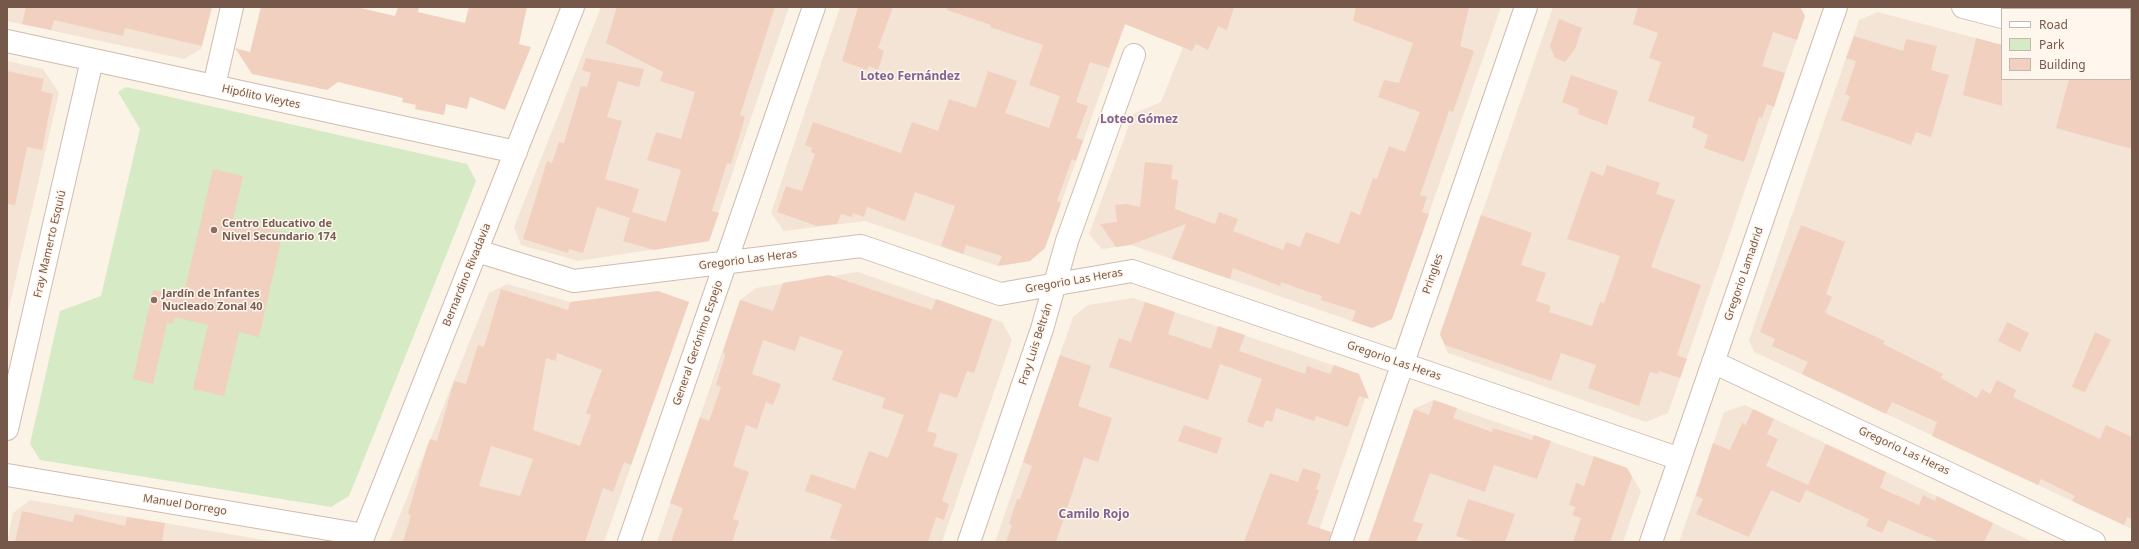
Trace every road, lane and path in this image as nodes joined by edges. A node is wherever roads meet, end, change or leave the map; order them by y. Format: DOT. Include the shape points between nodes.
graph roads {
  1 [pos="232,7"];
  2 [pos="574,7"];
  3 [pos="814,7"];
  4 [pos="1526,7"];
  5 [pos="1836,7"];
  6 [pos="1963,7"];
  7 [pos="2001,17"];
  8 [pos="7,41"];
  9 [pos="1134,55"];
  10 [pos="92,60"];
  11 [pos="214,86"];
  12 [pos="516,152"];
  13 [pos="477,251"];
  14 [pos="725,263"];
  15 [pos="1055,284"];
  16 [pos="1713,362"];
  17 [pos="1402,364"];
  18 [pos="7,429"];
  19 [pos="1680,460"];
  20 [pos="7,475"];
  21 [pos="362,538"];
  22 [pos="629,542"];
  23 [pos="969,542"];
  24 [pos="1341,542"];
  25 [pos="1651,542"];
  26 [pos="2094,542"];
  1 -- 11 [label="street"];
  2 -- 12 [label="street, Bernardino Rivadavia"];
  3 -- 14 [label="street, General Gerónimo Espejo"];
  4 -- 17 [label="street, Pringles"];
  5 -- 16 [label="street, Gregorio Lamadrid"];
  6 -- 7 [label="street"];
  8 -- 10 [label="street, Hipólito Vieytes"];
  9 -- 15 [label="street, Fray Luis Beltrán" via="1067,241"];
  10 -- 11 [label="street, Hipólito Vieytes"];
  10 -- 18 [label="street, Fray Mamerto Esquiú"];
  11 -- 12 [label="street, Hipólito Vieytes"];
  12 -- 13 [label="street, Bernardino Rivadavia"];
  13 -- 14 [label="street, Gregorio Las Heras" via="574,281"];
  13 -- 21 [label="street, Bernardino Rivadavia"];
  14 -- 15 [label="street, Gregorio Las Heras" via="861,246 1000,294"];
  14 -- 22 [label="street, General Gerónimo Espejo"];
  15 -- 17 [label="street, Gregorio Las Heras" via="1132,271"];
  15 -- 23 [label="street, Fray Luis Beltrán"];
  16 -- 19 [label="street, Gregorio Lamadrid"];
  16 -- 26 [label="street, Gregorio Las Heras"];
  17 -- 19 [label="street, Gregorio Las Heras"];
  17 -- 24 [label="street, Pringles"];
  19 -- 25 [label="street, Gregorio Lamadrid"];
  20 -- 21 [label="street, Manuel Dorrego"];
}
